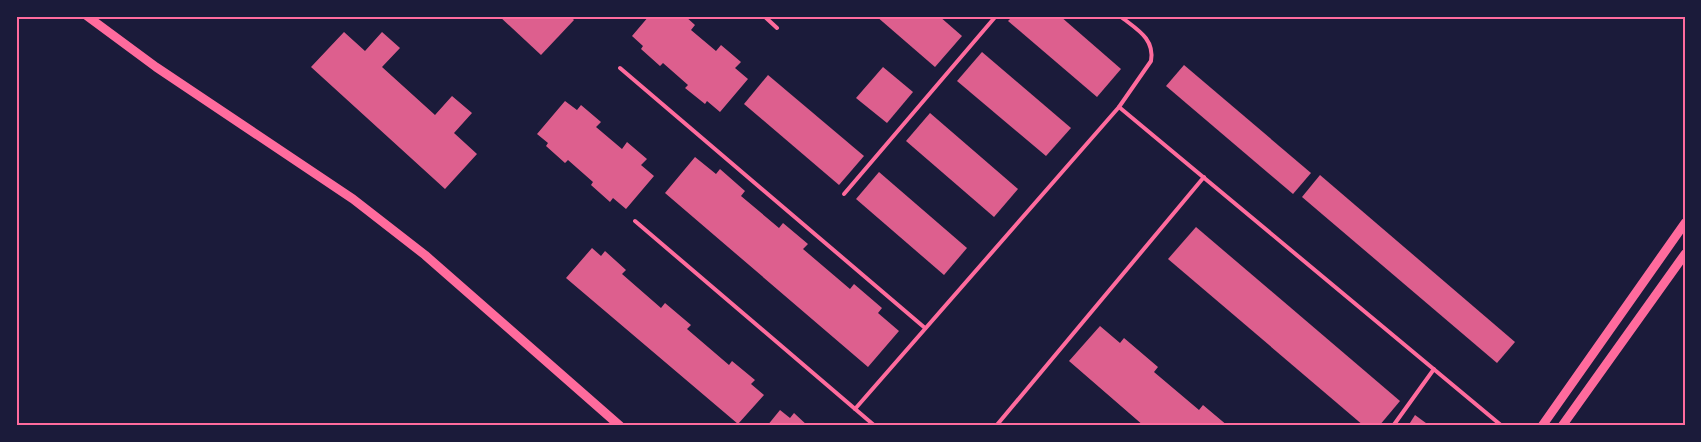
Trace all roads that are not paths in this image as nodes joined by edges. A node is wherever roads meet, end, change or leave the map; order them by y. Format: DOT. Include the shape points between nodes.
graph roads {
  1 [pos="88,16"];
  2 [pos="764,16"];
  3 [pos="996,16"];
  4 [pos="1120,16"];
  5 [pos="777,28"];
  6 [pos="620,68"];
  7 [pos="1119,107"];
  8 [pos="1204,177"];
  9 [pos="844,194"];
  10 [pos="635,221"];
  11 [pos="1685,223"];
  12 [pos="1685,254"];
  13 [pos="925,328"];
  14 [pos="1434,369"];
  15 [pos="854,409"];
  16 [pos="620,426"];
  17 [pos="875,426"];
  18 [pos="996,426"];
  19 [pos="1393,426"];
  20 [pos="1502,426"];
  21 [pos="1542,426"];
  22 [pos="1562,426"];
  1 -- 16 [label="street" via="156,67 361,204 425,255"];
  2 -- 5 [label="lane"];
  3 -- 9 [label="lane"];
  4 -- 7 [label="lane" via="1148,38 1152,52 1151,61"];
  6 -- 13 [label="lane"];
  7 -- 8 [label="lane"];
  7 -- 13 [label="lane"];
  8 -- 14 [label="lane"];
  8 -- 18 [label="lane"];
  10 -- 15 [label="lane"];
  11 -- 21 [label="street"];
  12 -- 22 [label="street"];
  13 -- 15 [label="lane"];
  14 -- 19 [label="lane"];
  14 -- 20 [label="lane"];
  15 -- 17 [label="lane"];
}
